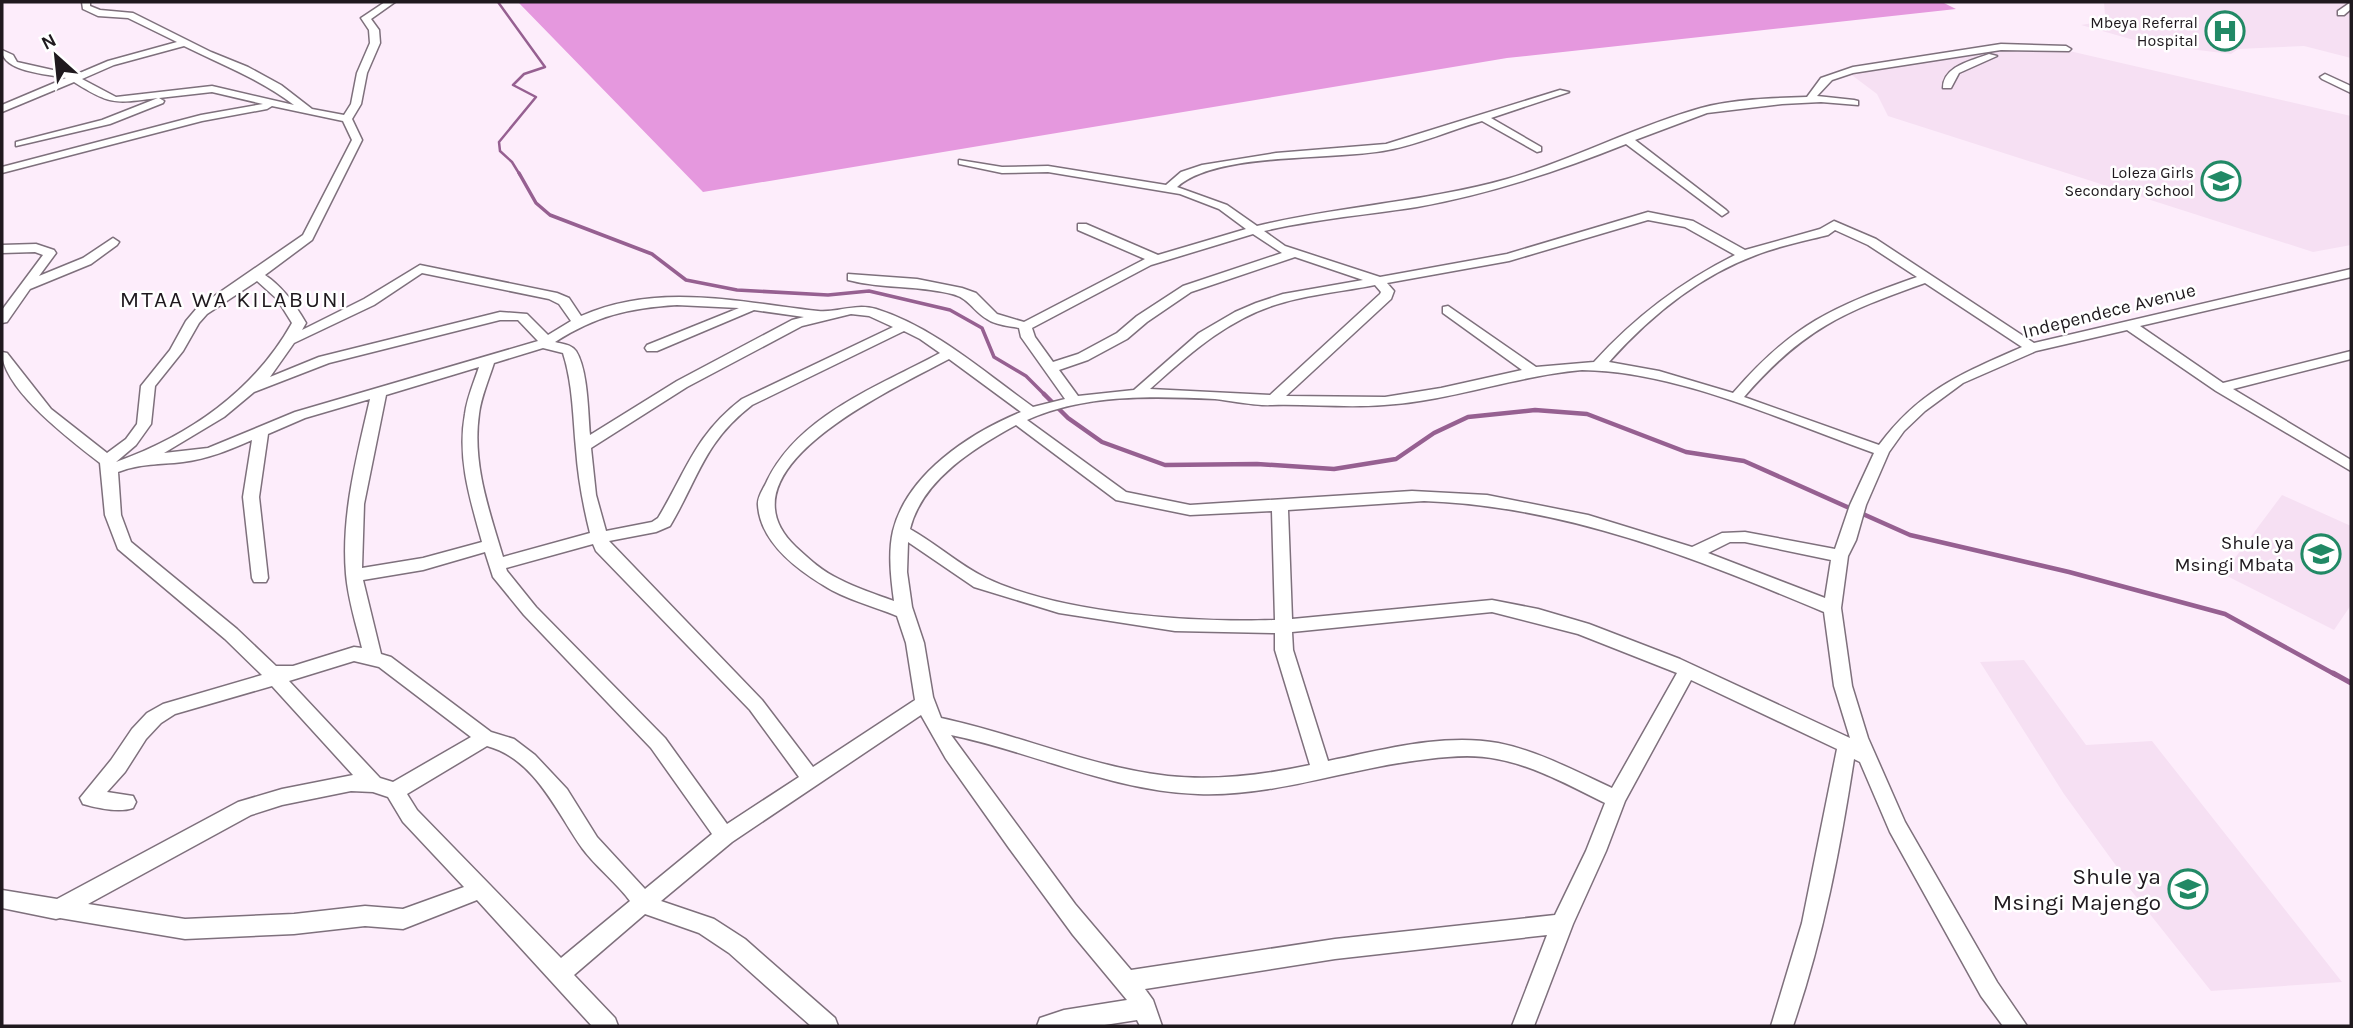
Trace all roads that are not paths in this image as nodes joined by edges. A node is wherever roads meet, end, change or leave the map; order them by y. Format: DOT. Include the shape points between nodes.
graph roads {
  1 [pos="114,2"];
  2 [pos="391,2"];
  3 [pos="2351,5"];
  4 [pos="89,6"];
  5 [pos="2341,13"];
  6 [pos="184,43"];
  7 [pos="2015,47"];
  8 [pos="2066,48"];
  9 [pos="2,53"];
  10 [pos="119,60"];
  11 [pos="75,78"];
  12 [pos="2325,78"];
  13 [pos="87,85"];
  14 [pos="1947,86"];
  15 [pos="2351,90"];
  16 [pos="185,92"];
  17 [pos="1564,92"];
  18 [pos="1811,99"];
  19 [pos="1854,103"];
  20 [pos="276,105"];
  21 [pos="2,109"];
  22 [pos="309,111"];
  23 [pos="1484,118"];
  24 [pos="347,119"];
  25 [pos="1629,140"];
  26 [pos="20,144"];
  27 [pos="1537,149"];
  28 [pos="962,162"];
  29 [pos="2,170"];
  30 [pos="1169,188"];
  31 [pos="1722,212"];
  32 [pos="1082,227"];
  33 [pos="1255,230"];
  34 [pos="113,242"];
  35 [pos="2,250"];
  36 [pos="1293,254"];
  37 [pos="1744,255"];
  38 [pos="1157,259"];
  39 [pos="2351,273"];
  40 [pos="257,275"];
  41 [pos="852,277"];
  42 [pos="2334,278"];
  43 [pos="1925,279"];
  44 [pos="1377,280"];
  45 [pos="25,287"];
  46 [pos="2351,287"];
  47 [pos="754,307"];
  48 [pos="1448,310"];
  49 [pos="820,316"];
  50 [pos="2,318"];
  51 [pos="579,323"];
  52 [pos="905,326"];
  53 [pos="2131,326"];
  54 [pos="1025,327"];
  55 [pos="292,340"];
  56 [pos="544,343"];
  57 [pos="652,348"];
  58 [pos="2032,348"];
  59 [pos="950,353"];
  60 [pos="2351,355"];
  61 [pos="2,356"];
  62 [pos="488,361"];
  63 [pos="1598,366"];
  64 [pos="1050,368"];
  65 [pos="1534,372"];
  66 [pos="2221,388"];
  67 [pos="249,390"];
  68 [pos="379,392"];
  69 [pos="1137,394"];
  70 [pos="1735,398"];
  71 [pos="1074,401"];
  72 [pos="1272,401"];
  73 [pos="1031,413"];
  74 [pos="261,431"];
  75 [pos="582,447"];
  76 [pos="2351,450"];
  77 [pos="1882,451"];
  78 [pos="2335,455"];
  79 [pos="143,459"];
  80 [pos="108,465"];
  81 [pos="2351,466"];
  82 [pos="1280,506"];
  83 [pos="901,531"];
  84 [pos="598,538"];
  85 [pos="489,545"];
  86 [pos="1690,554"];
  87 [pos="1840,556"];
  88 [pos="496,565"];
  89 [pos="354,575"];
  90 [pos="260,578"];
  91 [pos="1832,608"];
  92 [pos="904,612"];
  93 [pos="1283,627"];
  94 [pos="373,657"];
  95 [pos="1686,671"];
  96 [pos="273,675"];
  97 [pos="926,702"];
  98 [pos="936,724"];
  99 [pos="485,738"];
  100 [pos="1847,745"];
  101 [pos="1867,757"];
  102 [pos="1321,768"];
  103 [pos="810,777"];
  104 [pos="373,784"];
  105 [pos="395,791"];
  106 [pos="1616,799"];
  107 [pos="126,802"];
  108 [pos="725,836"];
  109 [pos="480,890"];
  110 [pos="2,899"];
  111 [pos="642,904"];
  112 [pos="56,910"];
  113 [pos="1562,924"];
  114 [pos="562,975"];
  115 [pos="1128,982"];
  116 [pos="1148,1017"];
  117 [pos="607,1026"];
  118 [pos="827,1026"];
  119 [pos="1048,1026"];
  120 [pos="1523,1026"];
  121 [pos="1782,1026"];
  122 [pos="2016,1026"];
  1 -- 4 [label="street"];
  2 -- 24 [label="street" via="366,18 375,43"];
  3 -- 5 [label="street"];
  4 -- 6 [label="street" via="130,15"];
  6 -- 10 [label="street"];
  6 -- 22 [label="street" via="277,86"];
  7 -- 8 [label="street"];
  7 -- 14 [label="street" via="1956,71"];
  7 -- 18 [label="street" via="1840,74 1823,81"];
  9 -- 11 [label="street" via="19,66"];
  10 -- 11 [label="street"];
  10 -- 13 [label="street"];
  11 -- 13 [label="street"];
  11 -- 21 [label="street"];
  12 -- 15 [label="street"];
  13 -- 16 [label="street" via="115,100"];
  16 -- 20 [label="street" via="217,89"];
  16 -- 26 [label="street" via="106,122"];
  17 -- 23 [label="street"];
  18 -- 19 [label="street"];
  18 -- 25 [label="street" via="1706,110"];
  20 -- 22 [label="street"];
  20 -- 29 [label="street" via="201,118"];
  22 -- 24 [label="street"];
  23 -- 27 [label="street"];
  23 -- 30 [label="street" via="1387,147 1276,156 1202,168 1185,174"];
  24 -- 40 [label="street" via="356,144 315,226 294,250"];
  25 -- 31 [label="street"];
  25 -- 33 [label="street" via="1491,187 1418,203 1309,216"];
  28 -- 30 [label="street" via="1002,170 1037,167"];
  30 -- 33 [label="street" via="1223,207"];
  32 -- 38 [label="street"];
  33 -- 36 [label="street"];
  33 -- 38 [label="street"];
  34 -- 45 [label="street" via="87,261"];
  35 -- 45 [label="street" via="49,251"];
  36 -- 44 [label="street"];
  36 -- 64 [label="street" via="1187,289 1122,336"];
  37 -- 43 [label="street" via="1834,225 1872,242"];
  37 -- 44 [label="street" via="1689,225 1647,216 1509,257"];
  37 -- 63 [label="street" via="1664,302"];
  38 -- 54 [label="street"];
  39 -- 42 [label="street, Independece Avenue"];
  40 -- 55 [label="street" via="275,288 295,314 299,323"];
  40 -- 80 [label="street" via="192,321 176,351 148,386 144,425"];
  41 -- 54 [label="street" via="957,291 971,296 992,317"];
  42 -- 46 [label="street"];
  42 -- 53 [label="street, Independece Avenue"];
  43 -- 58 [label="street"];
  43 -- 70 [label="street" via="1858,302 1815,326 1784,347"];
  44 -- 69 [label="street" via="1283,298 1244,311 1196,340"];
  44 -- 72 [label="street" via="1388,291 1386,296"];
  45 -- 50 [label="street"];
  47 -- 49 [label="street"];
  47 -- 51 [label="street" via="682,301 621,308"];
  47 -- 57 [label="street"];
  48 -- 65 [label="street"];
  49 -- 52 [label="street" via="851,310 872,312"];
  49 -- 75 [label="street" via="797,323 682,384"];
  51 -- 55 [label="street" via="564,301 552,296 420,269 347,315"];
  51 -- 56 [label="street"];
  52 -- 59 [label="street"];
  52 -- 84 [label="street" via="729,414 699,450 664,522"];
  53 -- 58 [label="street, Independece Avenue"];
  53 -- 66 [label="street"];
  54 -- 64 [label="street"];
  55 -- 67 [label="street"];
  56 -- 62 [label="street"];
  56 -- 67 [label="street" via="526,317 500,316 324,360"];
  56 -- 75 [label="street" via="569,351 579,393"];
  58 -- 77 [label="street, Independece Avenue" via="1958,380 1920,408"];
  59 -- 73 [label="street"];
  59 -- 92 [label="street" via="814,431 782,466 765,502 769,524 778,539 808,567 831,583"];
  60 -- 66 [label="street"];
  61 -- 80 [label="street" via="46,412"];
  62 -- 68 [label="street"];
  62 -- 85 [label="street" via="472,412 469,449"];
  63 -- 65 [label="street"];
  63 -- 70 [label="street" via="1667,377"];
  64 -- 71 [label="street"];
  65 -- 72 [label="street" via="1392,401"];
  66 -- 78 [label="street"];
  67 -- 79 [label="street" via="226,410"];
  68 -- 74 [label="street"];
  68 -- 89 [label="street" via="358,494"];
  69 -- 71 [label="street"];
  69 -- 72 [label="street"];
  70 -- 77 [label="street"];
  71 -- 73 [label="street"];
  73 -- 82 [label="street" via="1121,496 1190,510"];
  73 -- 83 [label="street" via="961,453 928,480 908,508"];
  74 -- 79 [label="street" via="211,452"];
  74 -- 90 [label="street" via="251,497"];
  75 -- 84 [label="street"];
  76 -- 78 [label="street"];
  77 -- 87 [label="street, Independece Avenue"];
  78 -- 81 [label="street"];
  79 -- 80 [label="street"];
  80 -- 96 [label="street" via="113,514 124,545"];
  82 -- 86 [label="street" via="1432,495 1481,499 1578,516"];
  82 -- 93 [label="street"];
  83 -- 92 [label="street"];
  83 -- 93 [label="street" via="990,587 1044,601 1156,622"];
  84 -- 88 [label="street"];
  84 -- 103 [label="street" via="624,572 756,705"];
  85 -- 88 [label="street"];
  85 -- 89 [label="street" via="417,567"];
  86 -- 87 [label="street" via="1728,537 1745,537"];
  86 -- 91 [label="street"];
  87 -- 91 [label="street, Independece Avenue"];
  88 -- 108 [label="street" via="530,611 658,743"];
  89 -- 94 [label="street"];
  91 -- 101 [label="street, Independece Avenue" via="1843,686"];
  92 -- 97 [label="street" via="915,642"];
  93 -- 95 [label="street" via="1492,606 1575,627"];
  93 -- 102 [label="street" via="1284,650"];
  94 -- 96 [label="street" via="354,654"];
  94 -- 99 [label="street" via="411,680"];
  95 -- 100 [label="street"];
  95 -- 106 [label="street"];
  96 -- 104 [label="street"];
  96 -- 107 [label="street" via="169,709 146,724 90,798"];
  97 -- 98 [label="street"];
  97 -- 103 [label="street"];
  98 -- 102 [label="street" via="978,731 1030,749 1168,783 1233,786"];
  98 -- 115 [label="street" via="1062,903"];
  99 -- 105 [label="street"];
  99 -- 111 [label="street" via="508,744 528,760"];
  100 -- 101 [label="street"];
  100 -- 121 [label="street" via="1828,864"];
  101 -- 122 [label="street, Independece Avenue" via="1920,870 1989,989"];
  102 -- 106 [label="street" via="1435,751 1483,749 1510,755"];
  103 -- 108 [label="street"];
  104 -- 105 [label="street"];
  104 -- 112 [label="street" via="317,789 245,808"];
  105 -- 109 [label="street" via="410,816"];
  106 -- 113 [label="street"];
  108 -- 111 [label="street"];
  109 -- 112 [label="street" via="403,919 365,916 185,929"];
  109 -- 114 [label="street"];
  110 -- 112 [label="street"];
  111 -- 114 [label="street"];
  111 -- 118 [label="street" via="706,926 737,946"];
  113 -- 115 [label="street" via="1335,949"];
  113 -- 120 [label="street"];
  114 -- 117 [label="street"];
  115 -- 116 [label="street"];
  116 -- 119 [label="street" via="1064,1021"];
}
